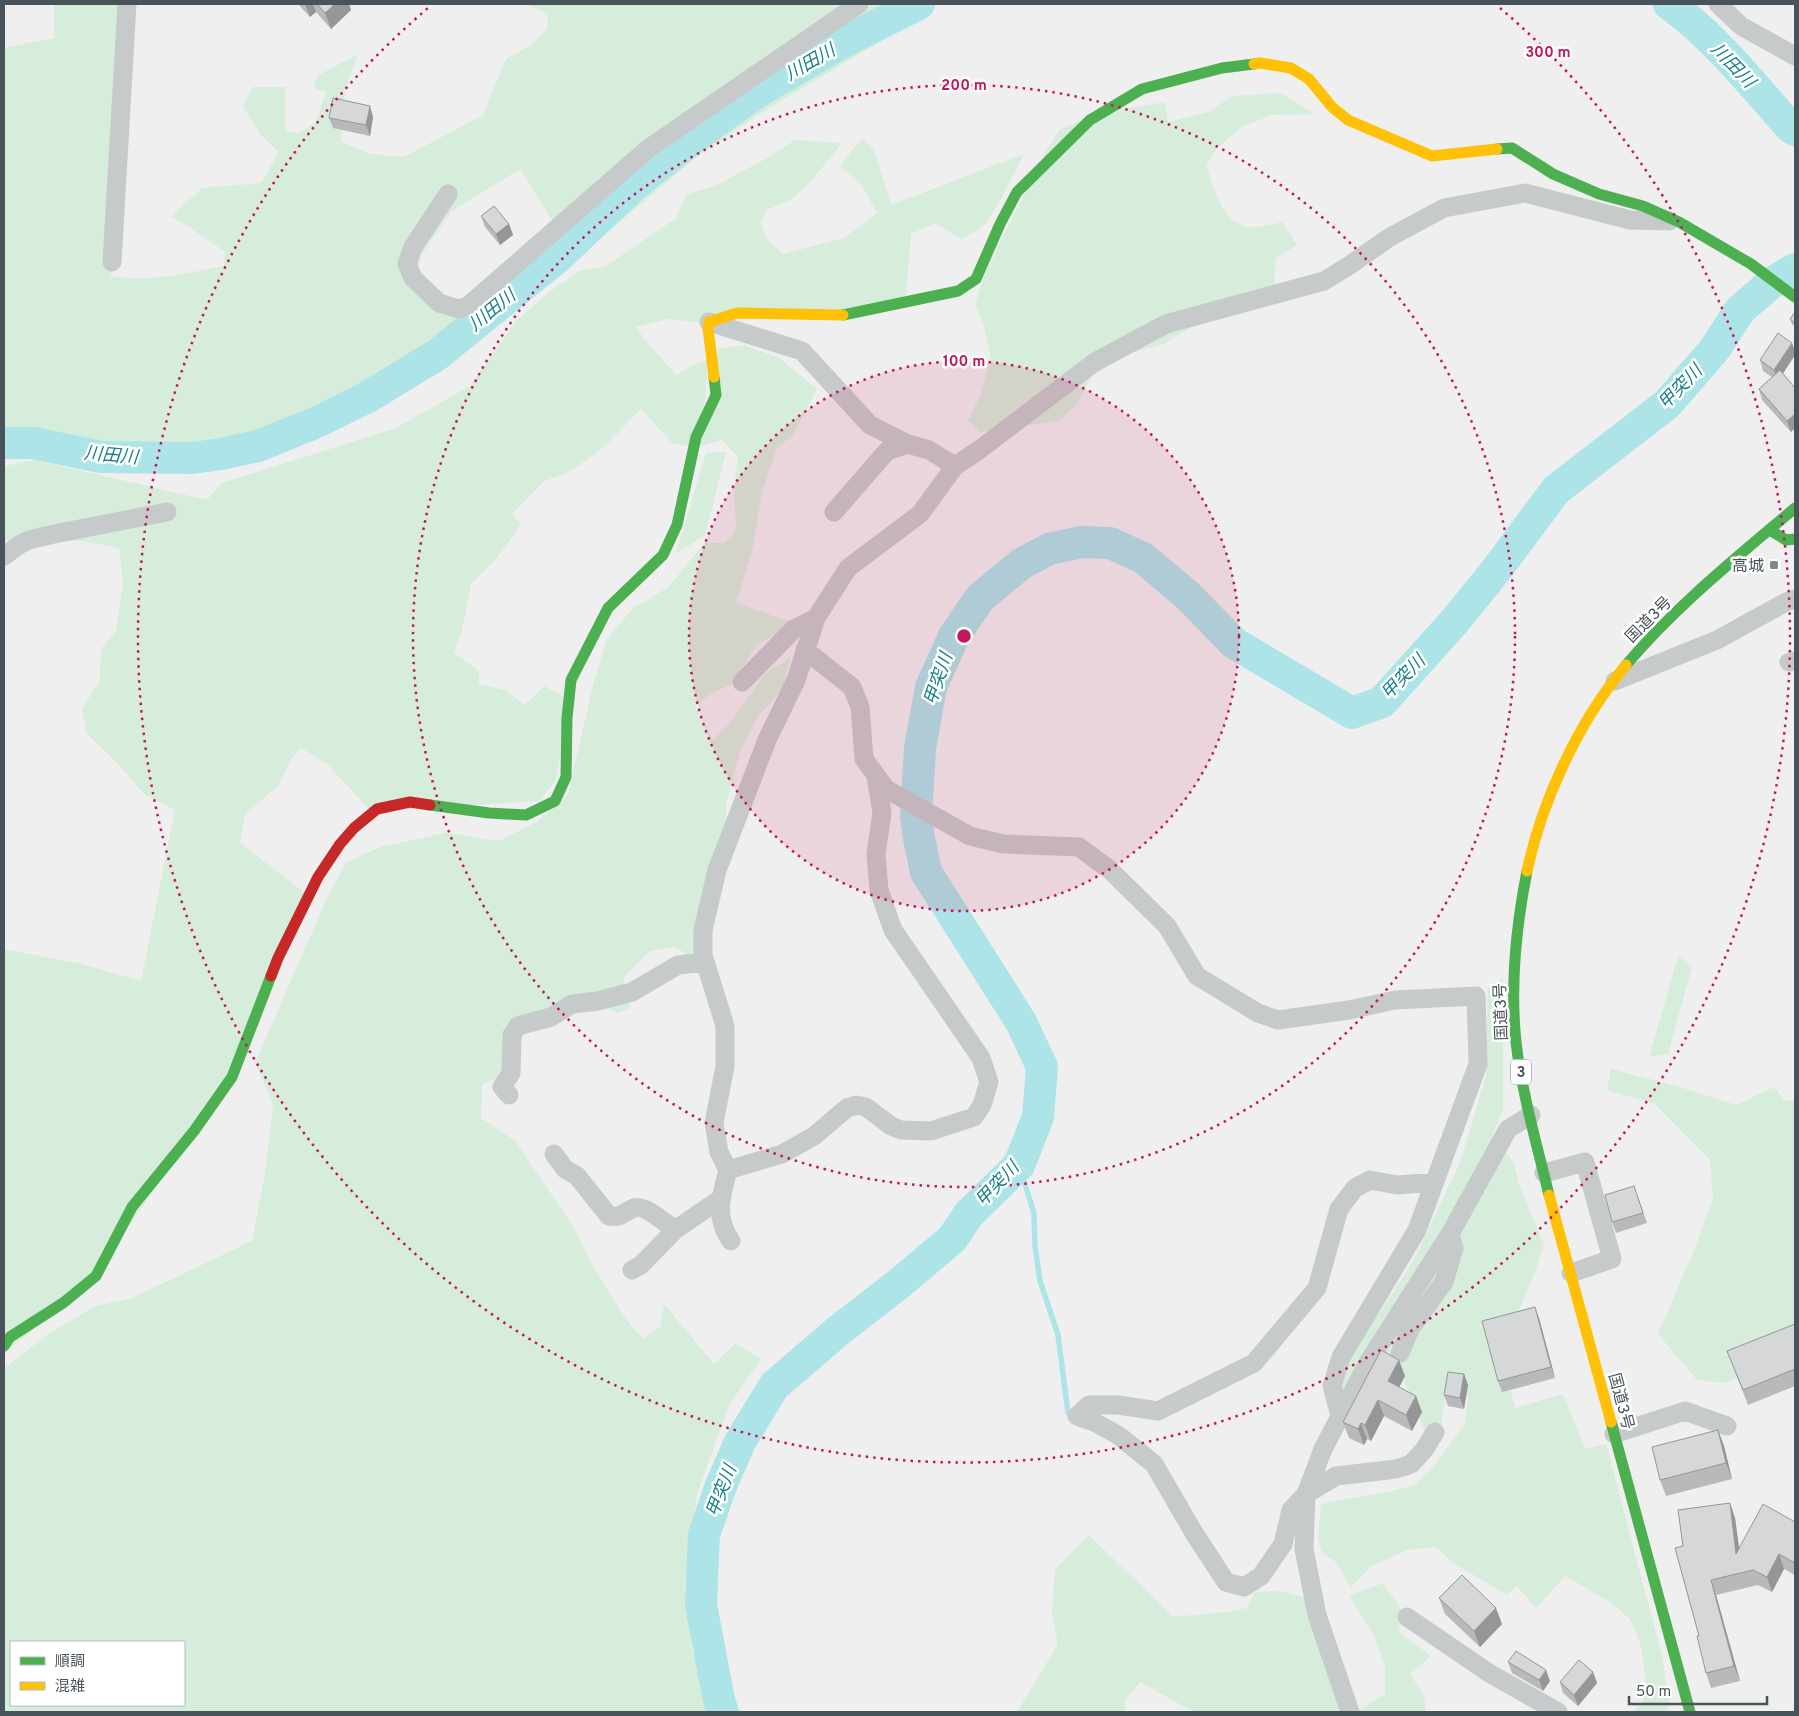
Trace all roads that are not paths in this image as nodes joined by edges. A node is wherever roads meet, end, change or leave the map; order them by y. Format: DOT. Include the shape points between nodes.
graph roads {
  1 [pos="127,4"];
  2 [pos="859,4"];
  3 [pos="1718,4"];
  4 [pos="1795,56"];
  5 [pos="448,194"];
  6 [pos="1679,222"];
  7 [pos="112,262"];
  8 [pos="1795,297"];
  9 [pos="709,322"];
  10 [pos="908,444"];
  11 [pos="954,466"];
  12 [pos="1795,508"];
  13 [pos="167,512"];
  14 [pos="834,512"];
  15 [pos="1770,530"];
  16 [pos="1795,539"];
  17 [pos="4,556"];
  18 [pos="1795,599"];
  19 [pos="816,618"];
  20 [pos="805,650"];
  21 [pos="742,682"];
  22 [pos="1614,682"];
  23 [pos="881,782"];
  24 [pos="705,962"];
  25 [pos="510,1095"];
  26 [pos="1531,1115"];
  27 [pos="554,1154"];
  28 [pos="728,1170"];
  29 [pos="1544,1173"];
  30 [pos="1435,1182"];
  31 [pos="720,1199"];
  32 [pos="675,1230"];
  33 [pos="1450,1234"];
  34 [pos="731,1241"];
  35 [pos="632,1270"];
  36 [pos="1571,1273"];
  37 [pos="4,1346"];
  38 [pos="1400,1353"];
  39 [pos="1340,1416"];
  40 [pos="1727,1426"];
  41 [pos="1435,1432"];
  42 [pos="1614,1434"];
  43 [pos="1306,1494"];
  44 [pos="1407,1617"];
  45 [pos="1350,1712"];
  46 [pos="1558,1712"];
  47 [pos="1690,1712"];
  1 -- 7 [label="street"];
  2 -- 5 [label="street" via="649,148 468,306 458,309 439,302 413,278 407,264 413,247"];
  3 -- 4 [label="street" via="1741,26"];
  6 -- 8 [label="main road" via="1751,264"];
  6 -- 9 [label="main road" via="1643,206 1598,194 1553,174 1512,148 1432,156 1348,120 1310,79 1291,68 1260,63 1222,68 1142,89 1090,120 1017,192 976,279 958,290 844,315 737,313"];
  6 -- 11 [label="street" via="1630,220 1525,194 1444,208 1390,237 1324,281 1166,324 1095,362"];
  9 -- 10 [label="street" via="802,351 870,425"];
  9 -- 37 [label="main road" via="716,395 696,437 677,525 663,556 608,608 571,680 566,718 566,777 555,801 526,815 410,802 377,809 354,828 318,877 278,958 232,1077 194,1131 132,1207 96,1276 63,1303 10,1337"];
  10 -- 11 [label="street" via="929,450"];
  10 -- 14 [label="street" via="887,451"];
  11 -- 19 [label="street" via="920,514 848,568"];
  12 -- 15 [label="main road, 国道3号 / 3"];
  13 -- 17 [label="street" via="29,540"];
  15 -- 16 [label="main road" via="1786,540"];
  15 -- 22 [label="main road, 国道3号 / 3" via="1669,619"];
  18 -- 22 [label="street" via="1717,640"];
  19 -- 20 [label="street"];
  19 -- 21 [label="street" via="794,629"];
  20 -- 23 [label="street" via="852,687 860,707 864,759"];
  20 -- 24 [label="street" via="796,680 767,740 717,870 703,930"];
  22 -- 26 [label="main road, 国道3号 / 3" via="1586,723 1552,794 1533,846 1522,895 1516,944 1516,1039"];
  23 -- 28 [label="street" via="882,813 876,854 879,890 893,930 981,1058 988,1082 982,1105 974,1117 931,1131 901,1130 866,1107 847,1108 814,1136 782,1154"];
  23 -- 30 [label="street" via="970,836 1003,844 1079,847 1110,870 1167,926 1197,976 1258,1013 1278,1020 1395,1000 1476,996 1478,1064"];
  24 -- 25 [label="street" via="678,965 632,992 572,1004 551,1017 518,1026 512,1035 511,1073 502,1087"];
  24 -- 28 [label="street" via="725,1026 725,1066 714,1123 719,1152"];
  26 -- 29 [label="main road, 国道3号 / 3"];
  26 -- 33 [label="street" via="1508,1128"];
  27 -- 32 [label="street" via="565,1169 577,1176 609,1216 618,1217 636,1207 644,1208"];
  28 -- 31 [label="street"];
  29 -- 36 [label="main road, 国道3号 / 3"];
  29 -- 36 [label="street" via="1585,1162 1612,1259"];
  30 -- 39 [label="street" via="1417,1230 1341,1356 1332,1386"];
  30 -- 43 [label="street" via="1397,1185 1370,1180 1355,1188 1339,1209 1317,1288 1254,1364 1158,1411 1118,1405 1089,1405 1077,1416 1118,1435 1154,1464 1226,1582 1244,1587 1261,1576 1283,1544 1291,1510"];
  31 -- 32 [label="street"];
  31 -- 34 [label="street" via="723,1226"];
  32 -- 35 [label="street"];
  33 -- 38 [label="street" via="1454,1248 1444,1282 1410,1329"];
  33 -- 39 [label="street" via="1369,1361"];
  36 -- 42 [label="main road, 国道3号 / 3"];
  39 -- 43 [label="street"];
  40 -- 42 [label="street" via="1685,1411"];
  41 -- 43 [label="street" via="1411,1464 1396,1469 1336,1476"];
  42 -- 47 [label="main road, 国道3号 / 3"];
  43 -- 45 [label="street" via="1304,1548 1316,1615"];
  44 -- 46 [label="street" via="1489,1673"];
}
